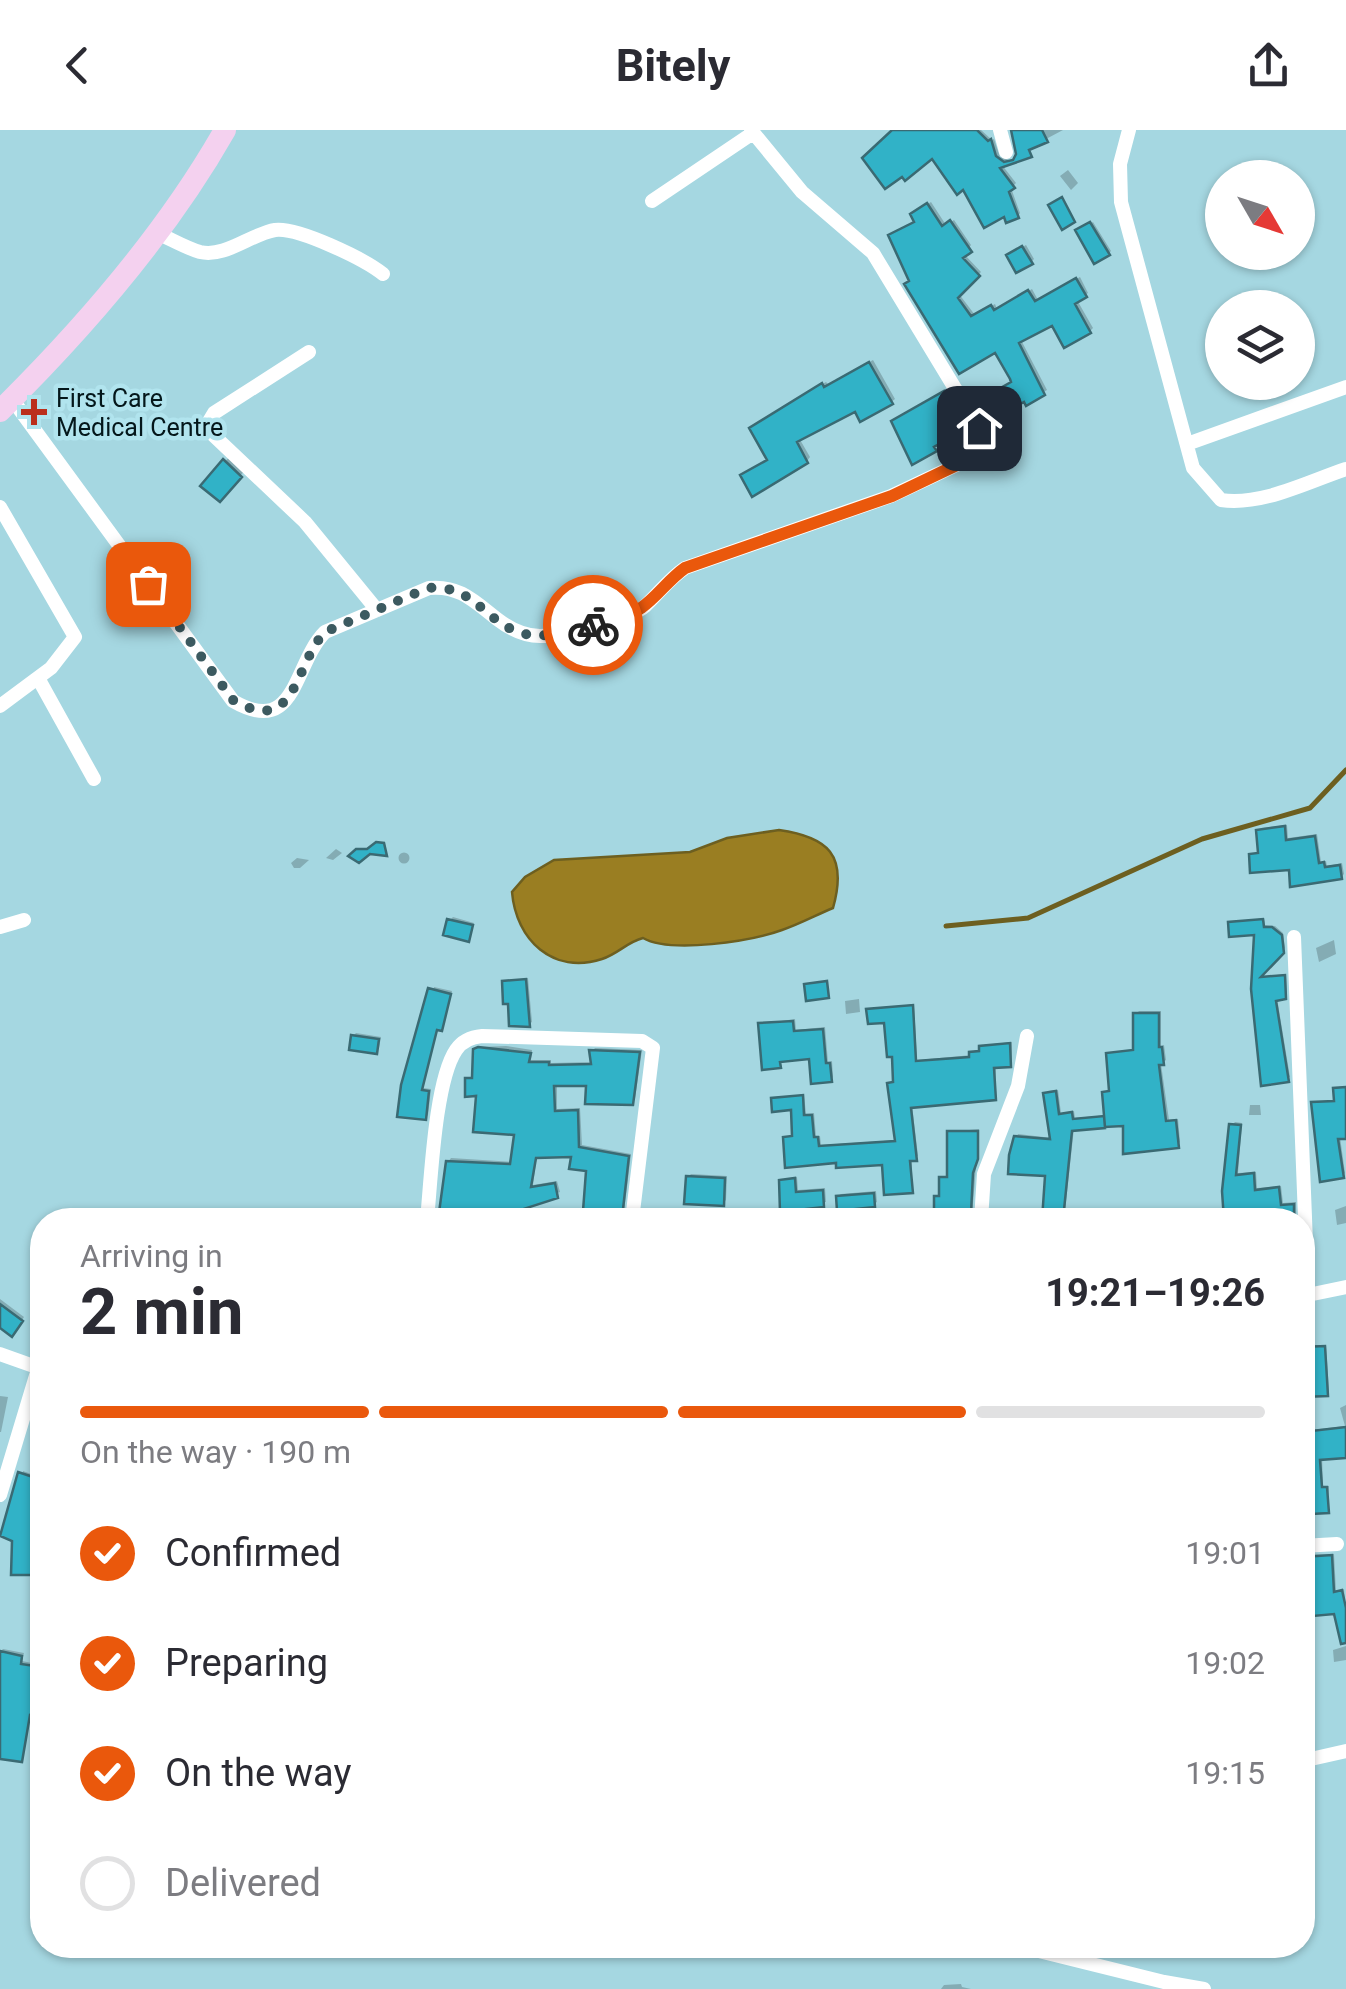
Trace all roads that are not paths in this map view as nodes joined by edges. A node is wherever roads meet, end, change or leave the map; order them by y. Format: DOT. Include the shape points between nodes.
graph roads {
  1 [pos="225,130"];
  2 [pos="1000,130"];
  3 [pos="1129,130"];
  4 [pos="752,131"];
  5 [pos="1006,152"];
  6 [pos="652,201"];
  7 [pos="157,233"];
  8 [pos="383,274"];
  9 [pos="309,352"];
  10 [pos="1346,387"];
  11 [pos="6,405"];
  12 [pos="1187,444"];
  13 [pos="1346,469"];
  14 [pos="0,507"];
  15 [pos="377,610"];
  16 [pos="38,678"];
  17 [pos="0,706"];
  18 [pos="94,779"];
  19 [pos="24,920"];
  20 [pos="0,927"];
  21 [pos="1294,937"];
  22 [pos="1026,1036"];
  23 [pos="427,1208"];
  24 [pos="633,1208"];
  25 [pos="982,1208"];
  26 [pos="1302,1208"];
  27 [pos="1346,1287"];
  28 [pos="1315,1293"];
  29 [pos="0,1354"];
  30 [pos="30,1365"];
  31 [pos="30,1400"];
  32 [pos="0,1495"];
  33 [pos="1337,1544"];
  34 [pos="1315,1545"];
  35 [pos="1346,1751"];
  36 [pos="1315,1758"];
  37 [pos="1063,1958"];
  38 [pos="1165,1986"];
  39 [pos="1204,1989"];
  1 -- 7 [label="main road"];
  2 -- 5 [label="street"];
  3 -- 12 [label="street" via="1120,164 1121,202"];
  4 -- 6 [label="street"];
  4 -- 15 [label="street" via="802,192 873,253 979,428 978,453 892,496 685,568 623,618 542,636 521,633 445,586"];
  7 -- 8 [label="street" via="203,253 287,230"];
  7 -- 11 [label="main road"];
  9 -- 15 [label="street" via="214,413 210,432 305,522"];
  10 -- 12 [label="street"];
  11 -- 15 [label="street" via="224,689 246,708 280,708 314,643"];
  12 -- 13 [label="street" via="1193,468 1220,500 1254,500"];
  14 -- 16 [label="street" via="76,637"];
  16 -- 17 [label="street"];
  16 -- 18 [label="street"];
  19 -- 20 [label="street"];
  21 -- 26 [label="street"];
  22 -- 25 [label="street" via="1018,1086 984,1174"];
  23 -- 24 [label="street" via="439,1101 454,1052 482,1036 642,1041 653,1048"];
  27 -- 28 [label="street"];
  29 -- 30 [label="street"];
  31 -- 32 [label="street"];
  33 -- 34 [label="street"];
  35 -- 36 [label="street"];
  37 -- 38 [label="street"];
  38 -- 39 [label="street"];
}
